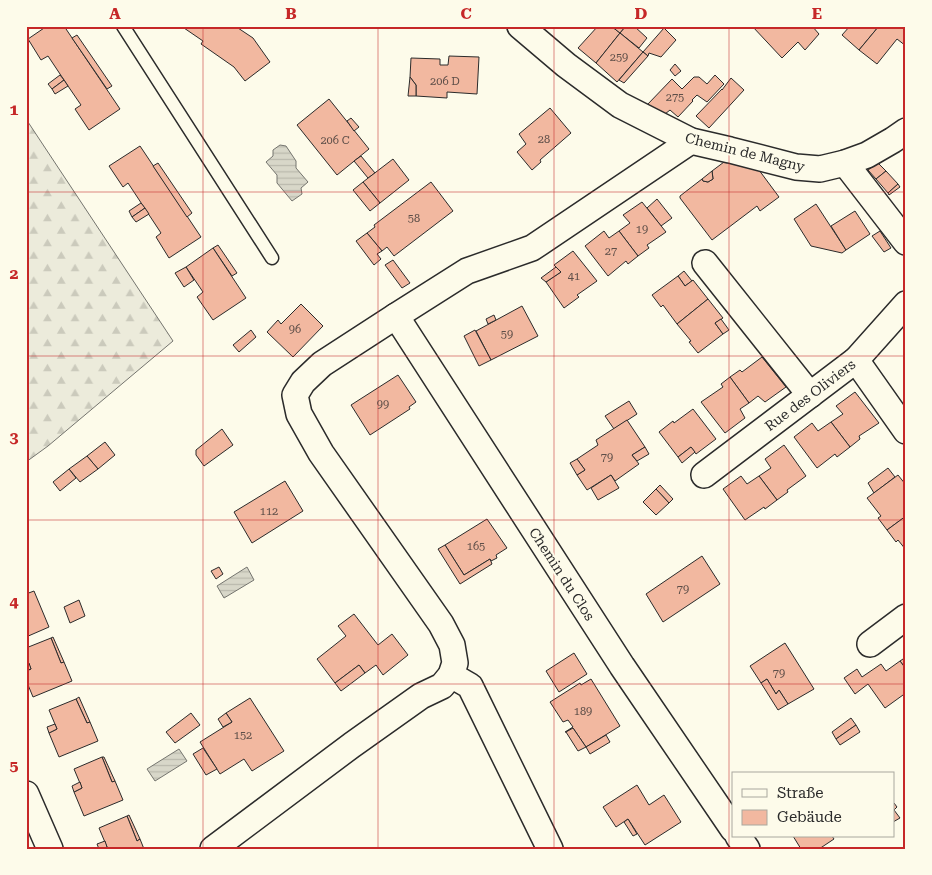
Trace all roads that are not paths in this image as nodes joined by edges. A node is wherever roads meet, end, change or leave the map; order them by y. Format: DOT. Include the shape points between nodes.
graph roads {
  1 [pos="123,26"];
  2 [pos="520,26"];
  3 [pos="906,131"];
  4 [pos="691,141"];
  5 [pos="845,164"];
  6 [pos="906,242"];
  7 [pos="272,258"];
  8 [pos="705,263"];
  9 [pos="906,304"];
  10 [pos="396,316"];
  11 [pos="856,360"];
  12 [pos="810,395"];
  13 [pos="906,432"];
  14 [pos="704,476"];
  15 [pos="906,617"];
  16 [pos="870,644"];
  17 [pos="451,675"];
  18 [pos="26,794"];
  19 [pos="732,828"];
  20 [pos="739,838"];
  21 [pos="50,849"];
  22 [pos="213,849"];
  23 [pos="550,849"];
  24 [pos="747,849"];
  1 -- 7 [label="lane"];
  2 -- 4 [label="street, Chemin de Magny" via="566,66 620,105"];
  3 -- 5 [label="street, Chemin de Magny"];
  4 -- 5 [label="street, Chemin de Magny" via="796,167 820,170"];
  4 -- 10 [label="street" via="532,248 467,271"];
  5 -- 6 [label="street"];
  8 -- 12 [label="street"];
  9 -- 11 [label="street, Rue des Oliviers"];
  10 -- 17 [label="street" via="322,364 302,382 295,395 299,414 321,453 441,624 452,645 455,663"];
  10 -- 19 [label="street, Chemin du Clos" via="622,666"];
  11 -- 12 [label="street, Rue des Oliviers"];
  11 -- 13 [label="street"];
  12 -- 14 [label="street, Rue des Oliviers"];
  15 -- 16 [label="street"];
  17 -- 22 [label="street" via="442,686 420,696"];
  17 -- 23 [label="street" via="470,686"];
  18 -- 21 [label="street"];
  20 -- 24 [label="street"];
}
